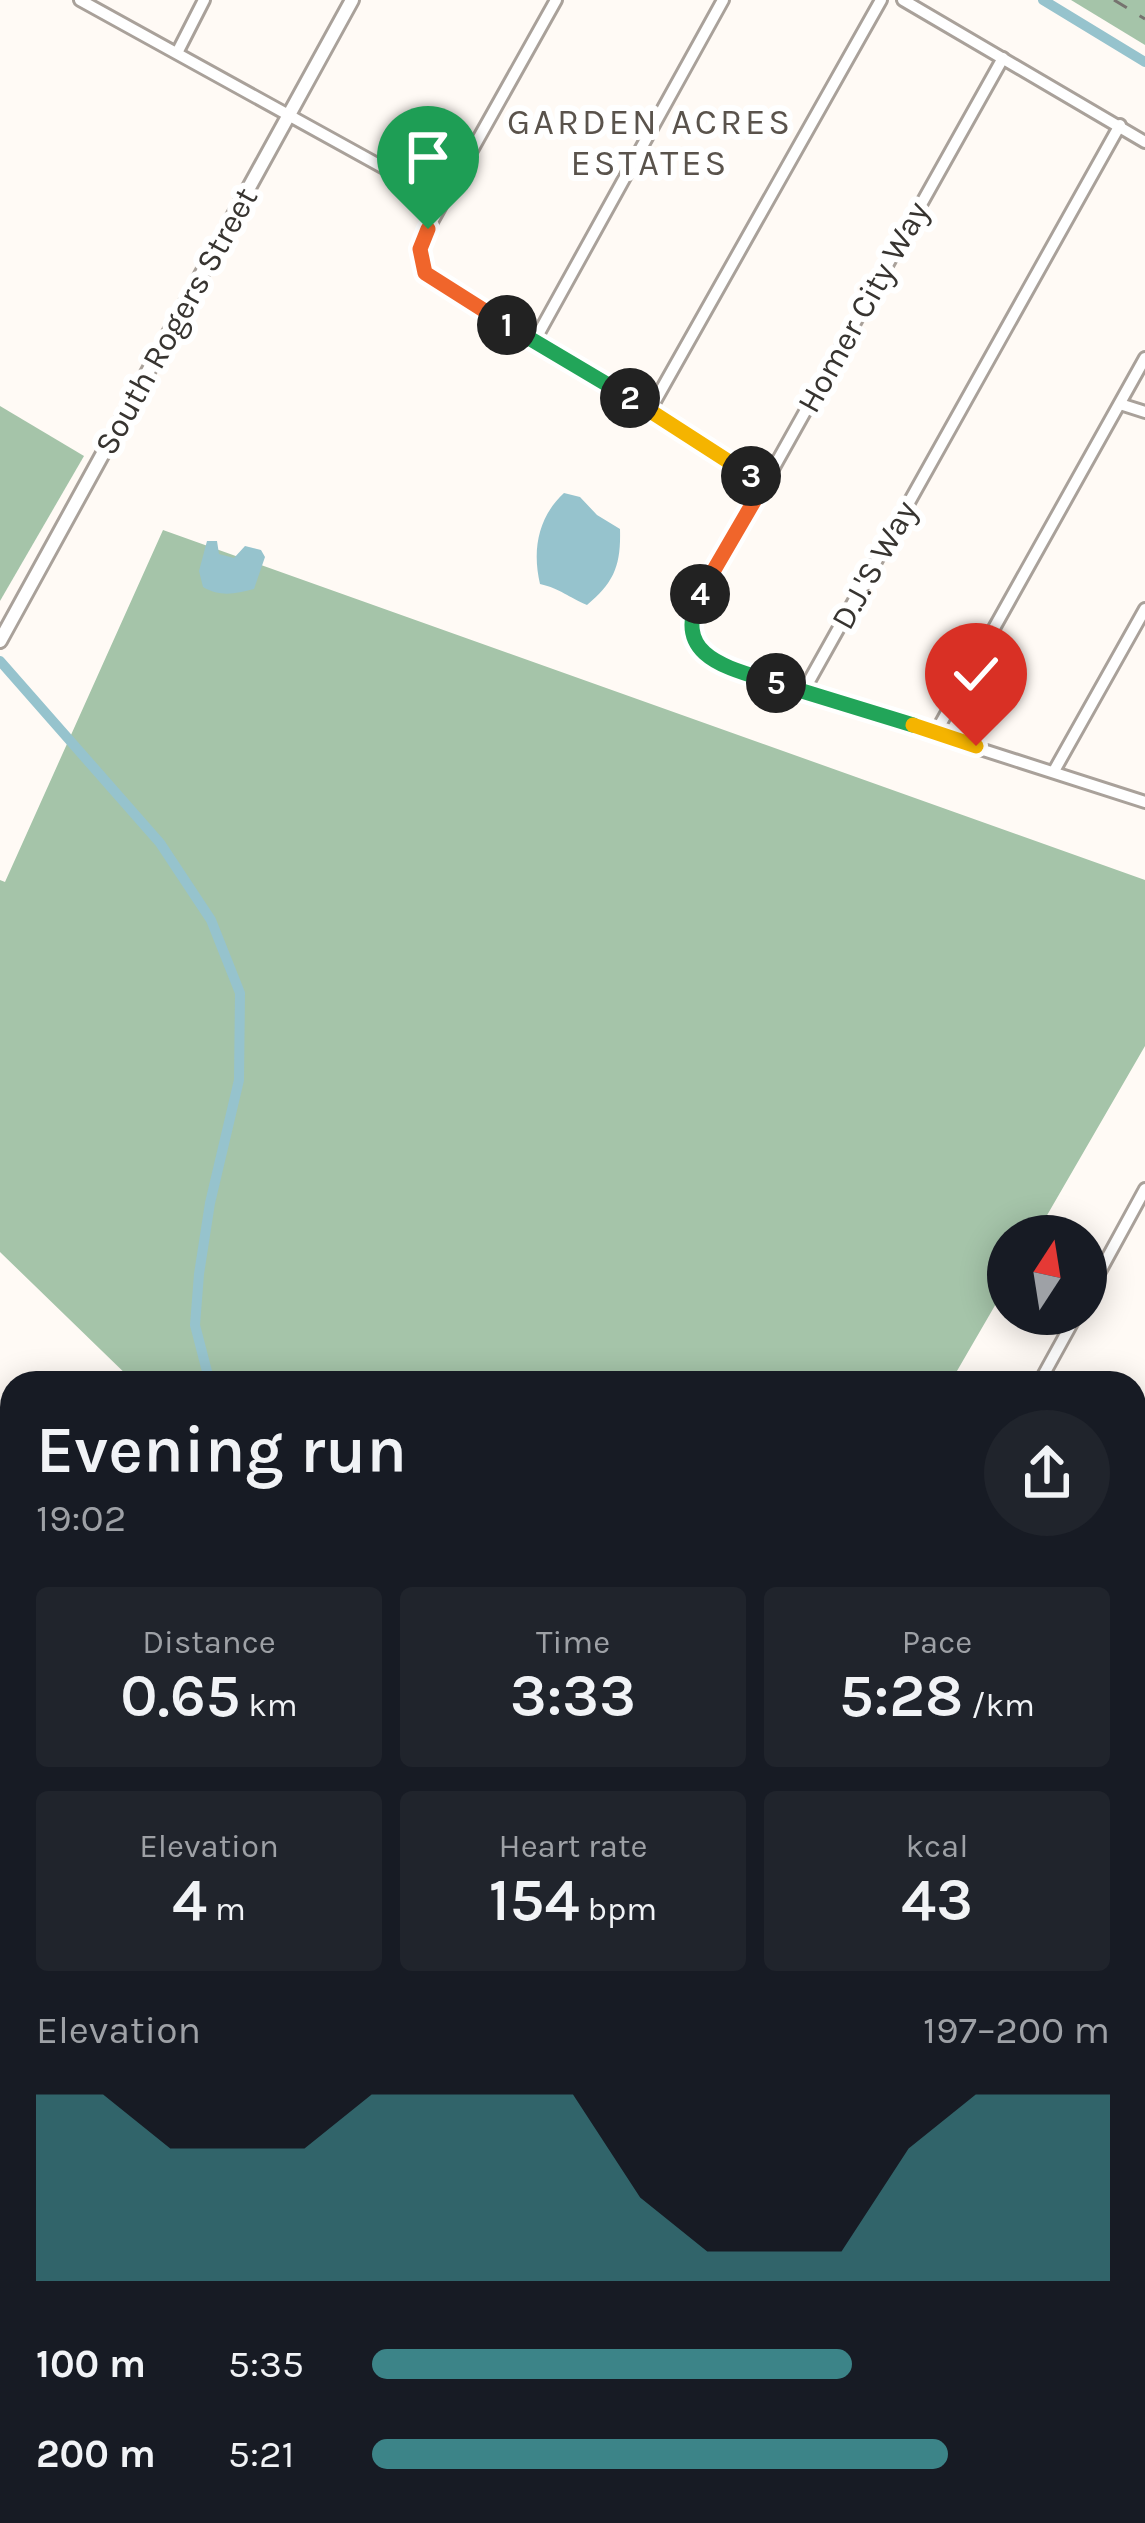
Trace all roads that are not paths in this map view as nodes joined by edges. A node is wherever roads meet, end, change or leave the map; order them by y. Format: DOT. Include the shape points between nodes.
graph roads {
  1 [pos="80,0"];
  2 [pos="204,0"];
  3 [pos="352,0"];
  4 [pos="556,0"];
  5 [pos="723,0"];
  6 [pos="881,0"];
  7 [pos="903,0"];
  8 [pos="178,51"];
  9 [pos="1004,58"];
  10 [pos="289,115"];
  11 [pos="1120,125"];
  12 [pos="1145,142"];
  13 [pos="444,200"];
  14 [pos="535,340"];
  15 [pos="1145,358"];
  16 [pos="1120,404"];
  17 [pos="650,410"];
  18 [pos="1145,412"];
  19 [pos="764,484"];
  20 [pos="1145,609"];
  21 [pos="0,641"];
  22 [pos="803,692"];
  23 [pos="936,732"];
  24 [pos="1054,771"];
  25 [pos="1145,802"];
  26 [pos="1145,1190"];
  27 [pos="1107,1259"];
  28 [pos="1065,1335"];
  29 [pos="1046,1371"];
  1 -- 8 [label="street"];
  2 -- 8 [label="street"];
  3 -- 10 [label="street, South Rogers Street"];
  4 -- 13 [label="street"];
  5 -- 14 [label="street"];
  6 -- 17 [label="street"];
  7 -- 9 [label="street"];
  8 -- 10 [label="street"];
  9 -- 11 [label="street"];
  9 -- 19 [label="street, Homer City Way"];
  10 -- 13 [label="street"];
  10 -- 21 [label="street, South Rogers Street"];
  11 -- 12 [label="street"];
  11 -- 22 [label="street, D.J.'S Way"];
  13 -- 14 [label="street" via="420,243 425,273"];
  14 -- 17 [label="street"];
  15 -- 16 [label="street"];
  16 -- 18 [label="street"];
  16 -- 23 [label="street"];
  17 -- 19 [label="street"];
  19 -- 22 [label="street, Homer City Way" via="700,595 692,630 718,664"];
  20 -- 24 [label="street"];
  22 -- 23 [label="street"];
  23 -- 24 [label="street"];
  24 -- 25 [label="street"];
  26 -- 27 [label="street"];
  28 -- 29 [label="street"];
}
